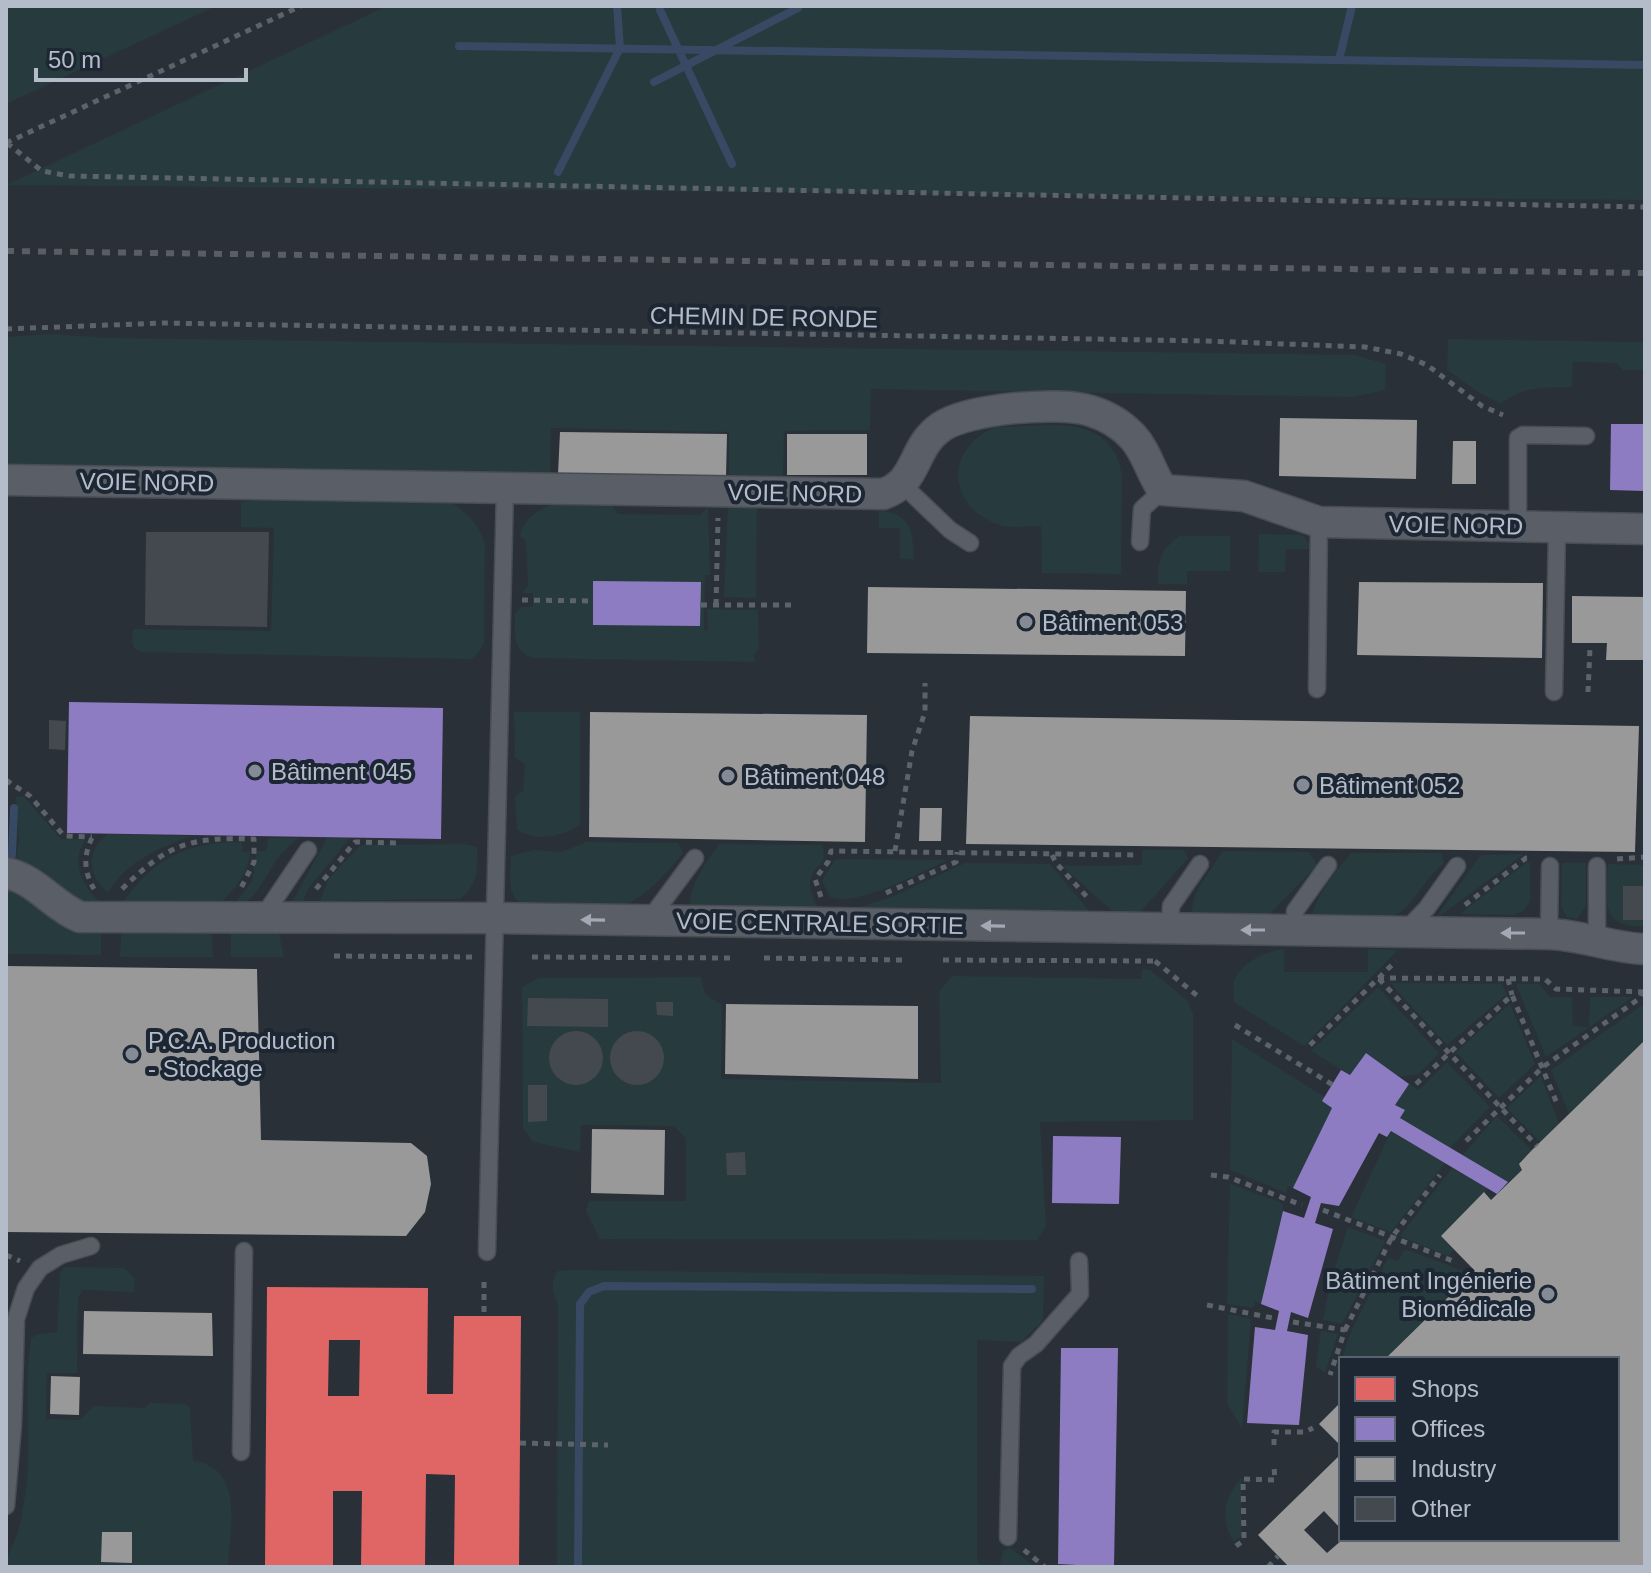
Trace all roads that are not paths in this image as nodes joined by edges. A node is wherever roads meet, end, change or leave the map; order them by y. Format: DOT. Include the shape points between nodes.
graph roads {
  1 [pos="1586,436"];
  2 [pos="6,480"];
  3 [pos="903,485"];
  4 [pos="505,488"];
  5 [pos="1163,490"];
  6 [pos="1319,522"];
  7 [pos="1518,527"];
  8 [pos="1557,527"];
  9 [pos="1645,529"];
  10 [pos="1140,542"];
  11 [pos="970,543"];
  12 [pos="1317,689"];
  13 [pos="1554,692"];
  14 [pos="308,850"];
  15 [pos="695,858"];
  16 [pos="1200,864"];
  17 [pos="1328,865"];
  18 [pos="1457,866"];
  19 [pos="1550,866"];
  20 [pos="1597,866"];
  21 [pos="11,874"];
  22 [pos="497,918"];
  23 [pos="261,919"];
  24 [pos="649,920"];
  25 [pos="1170,928"];
  26 [pos="1296,931"];
  27 [pos="1549,934"];
  28 [pos="1405,941"];
  29 [pos="1597,942"];
  30 [pos="1645,949"];
  31 [pos="91,1246"];
  32 [pos="244,1251"];
  33 [pos="487,1252"];
  34 [pos="1079,1261"];
  35 [pos="241,1452"];
  36 [pos="6,1506"];
  37 [pos="1008,1537"];
  1 -- 7 [label="lane" via="1518,438"];
  2 -- 4 [label="street, VOIE NORD"];
  3 -- 4 [label="street, VOIE NORD" via="883,494"];
  3 -- 5 [label="street" via="926,441 942,427 985,411 1036,408 1089,410 1115,422 1134,438"];
  3 -- 11 [label="lane"];
  4 -- 22 [label="lane"];
  5 -- 6 [label="street, VOIE NORD" via="1244,496"];
  5 -- 10 [label="lane" via="1142,509"];
  6 -- 7 [label="street, VOIE NORD"];
  6 -- 12 [label="lane"];
  7 -- 8 [label="street, VOIE NORD"];
  8 -- 9 [label="street, VOIE NORD"];
  8 -- 13 [label="lane"];
  14 -- 23 [label="lane"];
  15 -- 24 [label="lane"];
  16 -- 25 [label="lane" via="1171,906"];
  17 -- 26 [label="lane" via="1295,911"];
  18 -- 28 [label="lane"];
  19 -- 27 [label="lane"];
  20 -- 29 [label="lane"];
  21 -- 23 [label="street, VOIE CENTRALE SORTIE" via="80,917"];
  22 -- 23 [label="street, VOIE CENTRALE SORTIE"];
  24 -- 22 [label="street, VOIE CENTRALE SORTIE, one-way"];
  22 -- 33 [label="lane"];
  25 -- 24 [label="street, VOIE CENTRALE SORTIE, one-way"];
  26 -- 25 [label="street, VOIE CENTRALE SORTIE, one-way"];
  26 -- 28 [label="street, VOIE CENTRALE SORTIE"];
  27 -- 28 [label="street, VOIE CENTRALE SORTIE, one-way"];
  27 -- 29 [label="street, VOIE CENTRALE SORTIE"];
  29 -- 30 [label="street, VOIE CENTRALE SORTIE"];
  31 -- 36 [label="lane" via="40,1268 26,1288 16,1319"];
  32 -- 35 [label="lane"];
  34 -- 37 [label="lane" via="1080,1294 1012,1366"];
}
